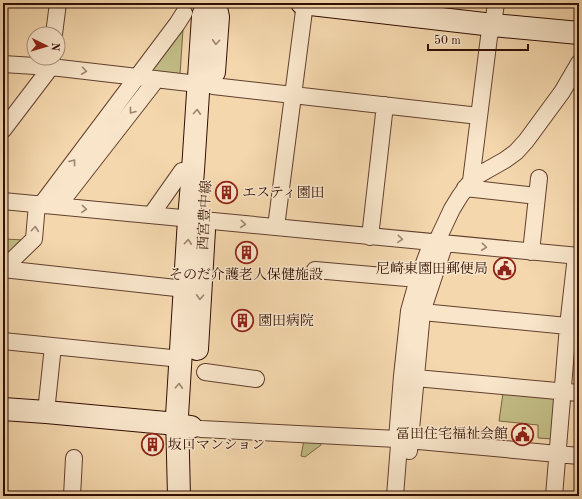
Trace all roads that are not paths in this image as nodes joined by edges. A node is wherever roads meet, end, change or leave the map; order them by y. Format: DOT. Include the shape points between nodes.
graph roads {
  1 [pos="58,3"];
  2 [pos="208,3"];
  3 [pos="215,3"];
  4 [pos="304,3"];
  5 [pos="496,3"];
  6 [pos="184,13"];
  7 [pos="493,25"];
  8 [pos="55,26"];
  9 [pos="579,33"];
  10 [pos="579,63"];
  11 [pos="3,64"];
  12 [pos="26,64"];
  13 [pos="66,65"];
  14 [pos="49,66"];
  15 [pos="136,77"];
  16 [pos="156,80"];
  17 [pos="206,85"];
  18 [pos="293,95"];
  19 [pos="385,105"];
  20 [pos="479,116"];
  21 [pos="3,130"];
  22 [pos="99,140"];
  23 [pos="193,170"];
  24 [pos="539,178"];
  25 [pos="468,184"];
  26 [pos="537,196"];
  27 [pos="3,201"];
  28 [pos="39,204"];
  29 [pos="58,206"];
  30 [pos="151,215"];
  31 [pos="196,220"];
  32 [pos="276,227"];
  33 [pos="370,236"];
  34 [pos="438,243"];
  35 [pos="531,252"];
  36 [pos="577,256"];
  37 [pos="3,269"];
  38 [pos="315,270"];
  39 [pos="418,279"];
  40 [pos="185,289"];
  41 [pos="415,311"];
  42 [pos="574,326"];
  43 [pos="3,341"];
  44 [pos="53,346"];
  45 [pos="181,359"];
  46 [pos="205,372"];
  47 [pos="409,377"];
  48 [pos="256,379"];
  49 [pos="563,392"];
  50 [pos="579,393"];
  51 [pos="3,409"];
  52 [pos="46,412"];
  53 [pos="184,426"];
  54 [pos="404,440"];
  55 [pos="557,454"];
  56 [pos="579,456"];
  57 [pos="74,458"];
  58 [pos="72,496"];
  59 [pos="179,496"];
  60 [pos="194,496"];
  61 [pos="395,496"];
  62 [pos="406,496"];
  63 [pos="554,496"];
  1 -- 8 [label="street"];
  2 -- 17 [label="main road, 西宮豊中線" via="203,16"];
  3 -- 17 [label="main road, 西宮豊中線, one-way" via="218,17"];
  4 -- 7 [label="main road"];
  4 -- 18 [label="street"];
  5 -- 7 [label="street"];
  6 -- 15 [label="street"];
  7 -- 9 [label="main road"];
  7 -- 20 [label="street" via="489,37"];
  10 -- 25 [label="street" via="562,92 516,152"];
  11 -- 12 [label="street"];
  13 -- 15 [label="street, one-way"];
  14 -- 21 [label="street"];
  15 -- 16 [label="street"];
  15 -- 22 [label="street"];
  16 -- 17 [label="street"];
  16 -- 22 [label="street, one-way"];
  17 -- 18 [label="street"];
  23 -- 17 [label="main road, 西宮豊中線, one-way"];
  17 -- 31 [label="main road, 西宮豊中線"];
  18 -- 19 [label="street"];
  18 -- 32 [label="street"];
  19 -- 20 [label="street"];
  19 -- 33 [label="street"];
  20 -- 25 [label="street"];
  28 -- 22 [label="street, one-way"];
  22 -- 29 [label="street"];
  23 -- 30 [label="street" via="182,171"];
  23 -- 31 [label="main road, 西宮豊中線"];
  24 -- 26 [label="street"];
  25 -- 26 [label="street"];
  25 -- 34 [label="street" via="452,209"];
  26 -- 35 [label="street"];
  27 -- 28 [label="street"];
  28 -- 29 [label="street"];
  37 -- 28 [label="street, one-way" via="34,239"];
  29 -- 30 [label="street, one-way"];
  30 -- 31 [label="street"];
  31 -- 32 [label="street, one-way"];
  40 -- 31 [label="main road, 西宮豊中線, one-way"];
  31 -- 53 [label="main road, 西宮豊中線, one-way"];
  32 -- 33 [label="street"];
  33 -- 34 [label="street, one-way"];
  34 -- 35 [label="street, one-way"];
  34 -- 39 [label="street"];
  34 -- 41 [label="street"];
  35 -- 36 [label="street"];
  36 -- 42 [label="street"];
  37 -- 40 [label="street"];
  38 -- 39 [label="street"];
  39 -- 41 [label="street"];
  40 -- 45 [label="main road, 西宮豊中線"];
  41 -- 42 [label="street"];
  41 -- 47 [label="street"];
  42 -- 49 [label="street"];
  43 -- 44 [label="street"];
  44 -- 45 [label="street"];
  44 -- 52 [label="street"];
  53 -- 45 [label="main road, 西宮豊中線, one-way"];
  46 -- 48 [label="street"];
  47 -- 49 [label="street"];
  47 -- 54 [label="street"];
  49 -- 50 [label="street"];
  49 -- 55 [label="street"];
  51 -- 52 [label="main road"];
  52 -- 53 [label="main road"];
  53 -- 54 [label="street"];
  53 -- 59 [label="main road, 西宮豊中線"];
  53 -- 60 [label="main road, 西宮豊中線"];
  54 -- 55 [label="street"];
  54 -- 61 [label="street" via="399,445"];
  54 -- 62 [label="street"];
  55 -- 56 [label="street"];
  55 -- 63 [label="street"];
  57 -- 58 [label="street"];
}
